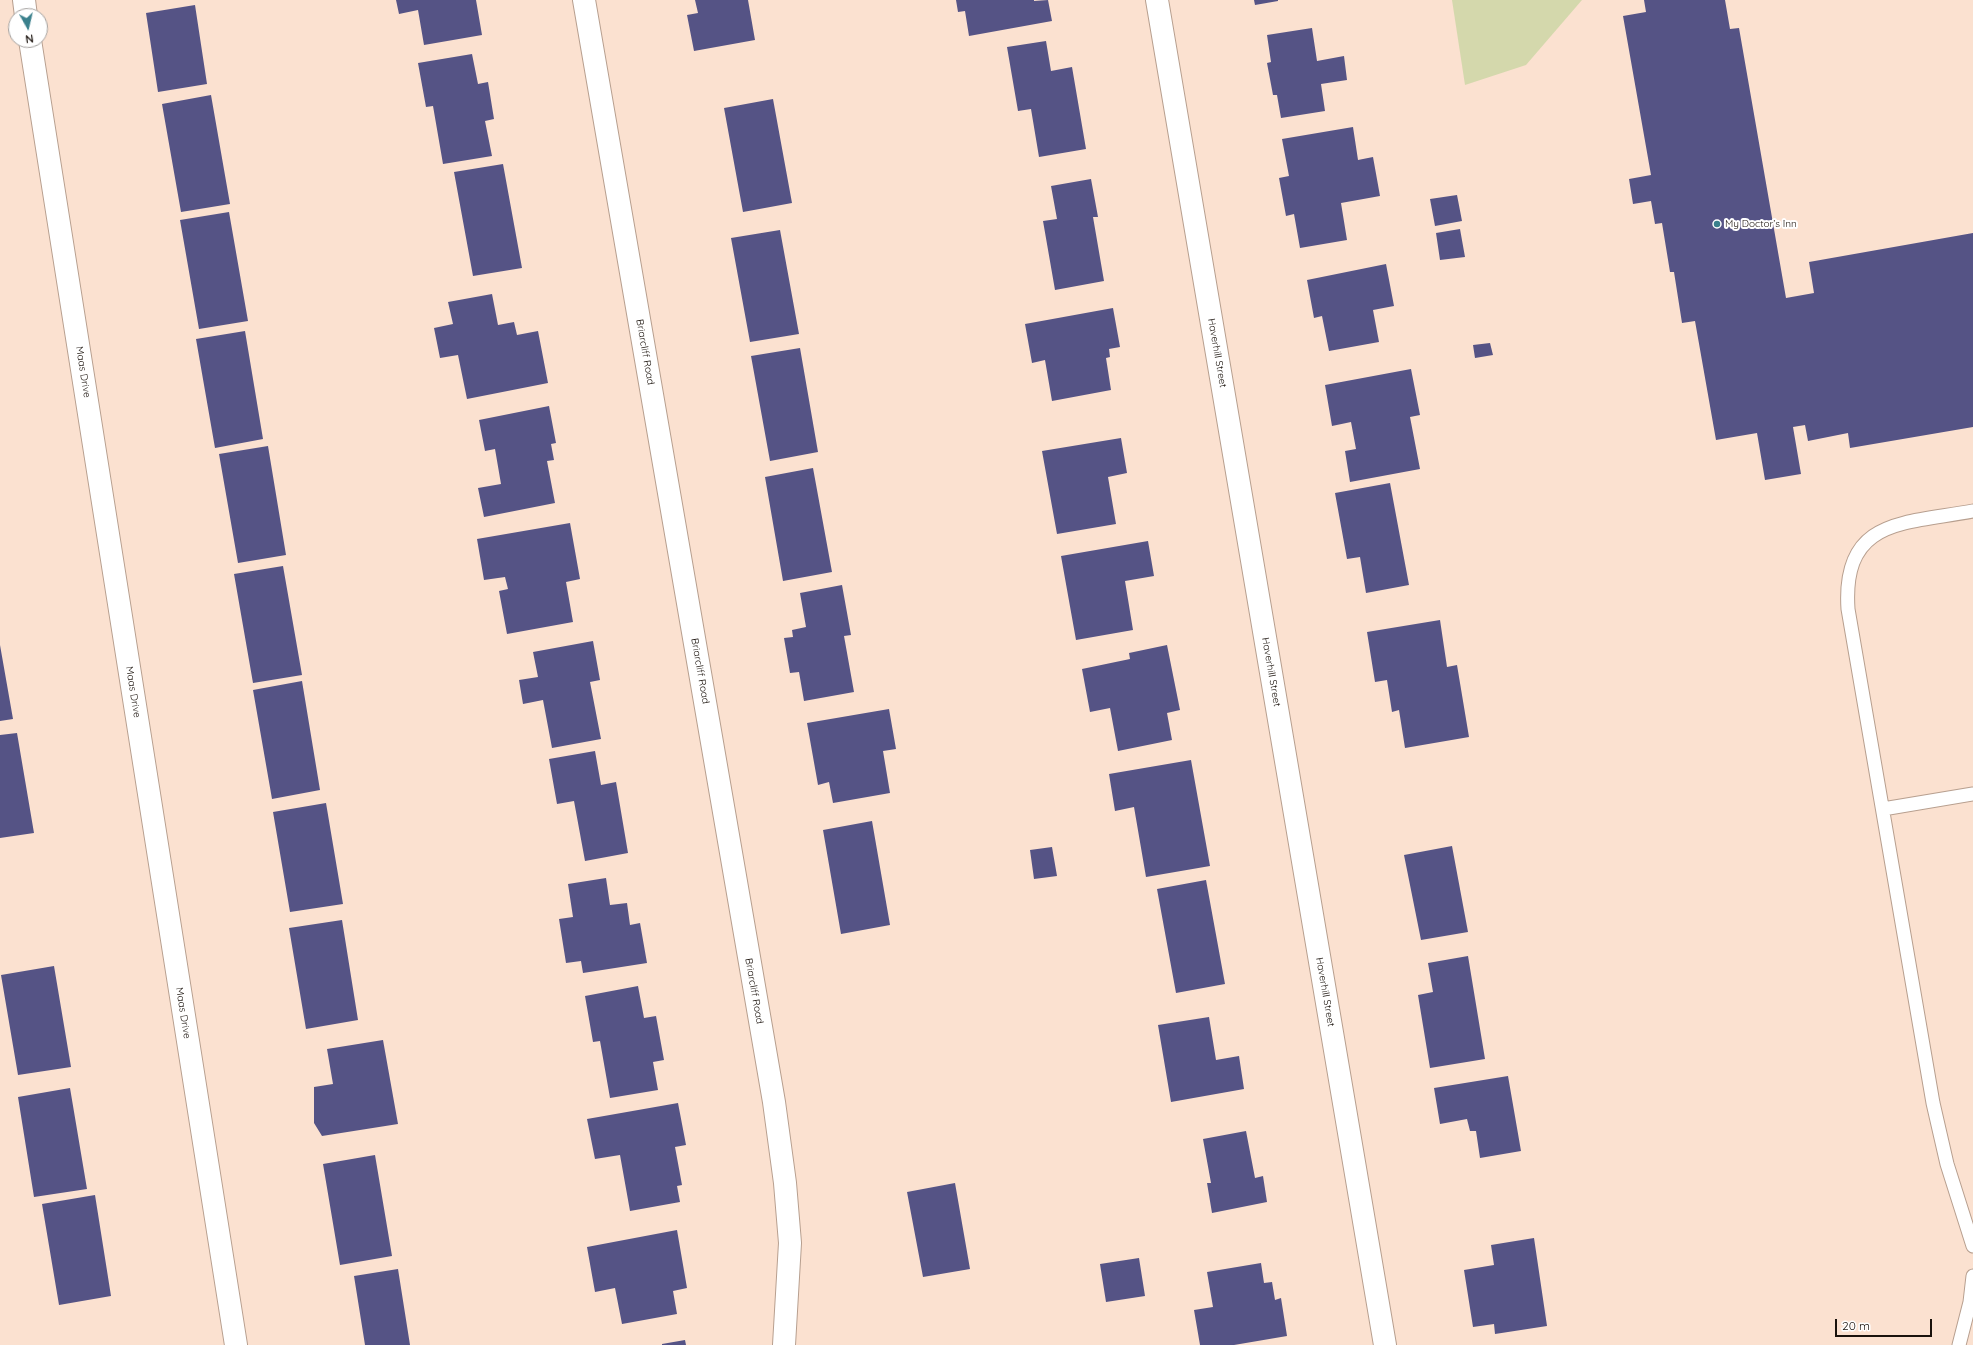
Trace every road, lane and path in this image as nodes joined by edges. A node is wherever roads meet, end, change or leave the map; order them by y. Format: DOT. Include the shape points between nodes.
graph roads {
  1 [pos="584,0"];
  2 [pos="1157,0"];
  3 [pos="31,48"];
  4 [pos="1973,511"];
  5 [pos="1973,794"];
  6 [pos="1882,809"];
  7 [pos="1973,1246"];
  8 [pos="1973,1276"];
  9 [pos="236,1345"];
  10 [pos="784,1345"];
  11 [pos="1385,1345"];
  12 [pos="1959,1345"];
  1 -- 10 [label="street, Briarcliff Road" via="775,1110 790,1243"];
  2 -- 11 [label="street, Haverhill Street"];
  3 -- 9 [label="street, Maas Drive"];
  4 -- 6 [label="lane" via="1879,531 1867,539 1860,548 1848,576 1848,609"];
  5 -- 6 [label="lane"];
  6 -- 7 [label="lane" via="1933,1103 1947,1164"];
  8 -- 12 [label="lane" via="1970,1302"];
}
